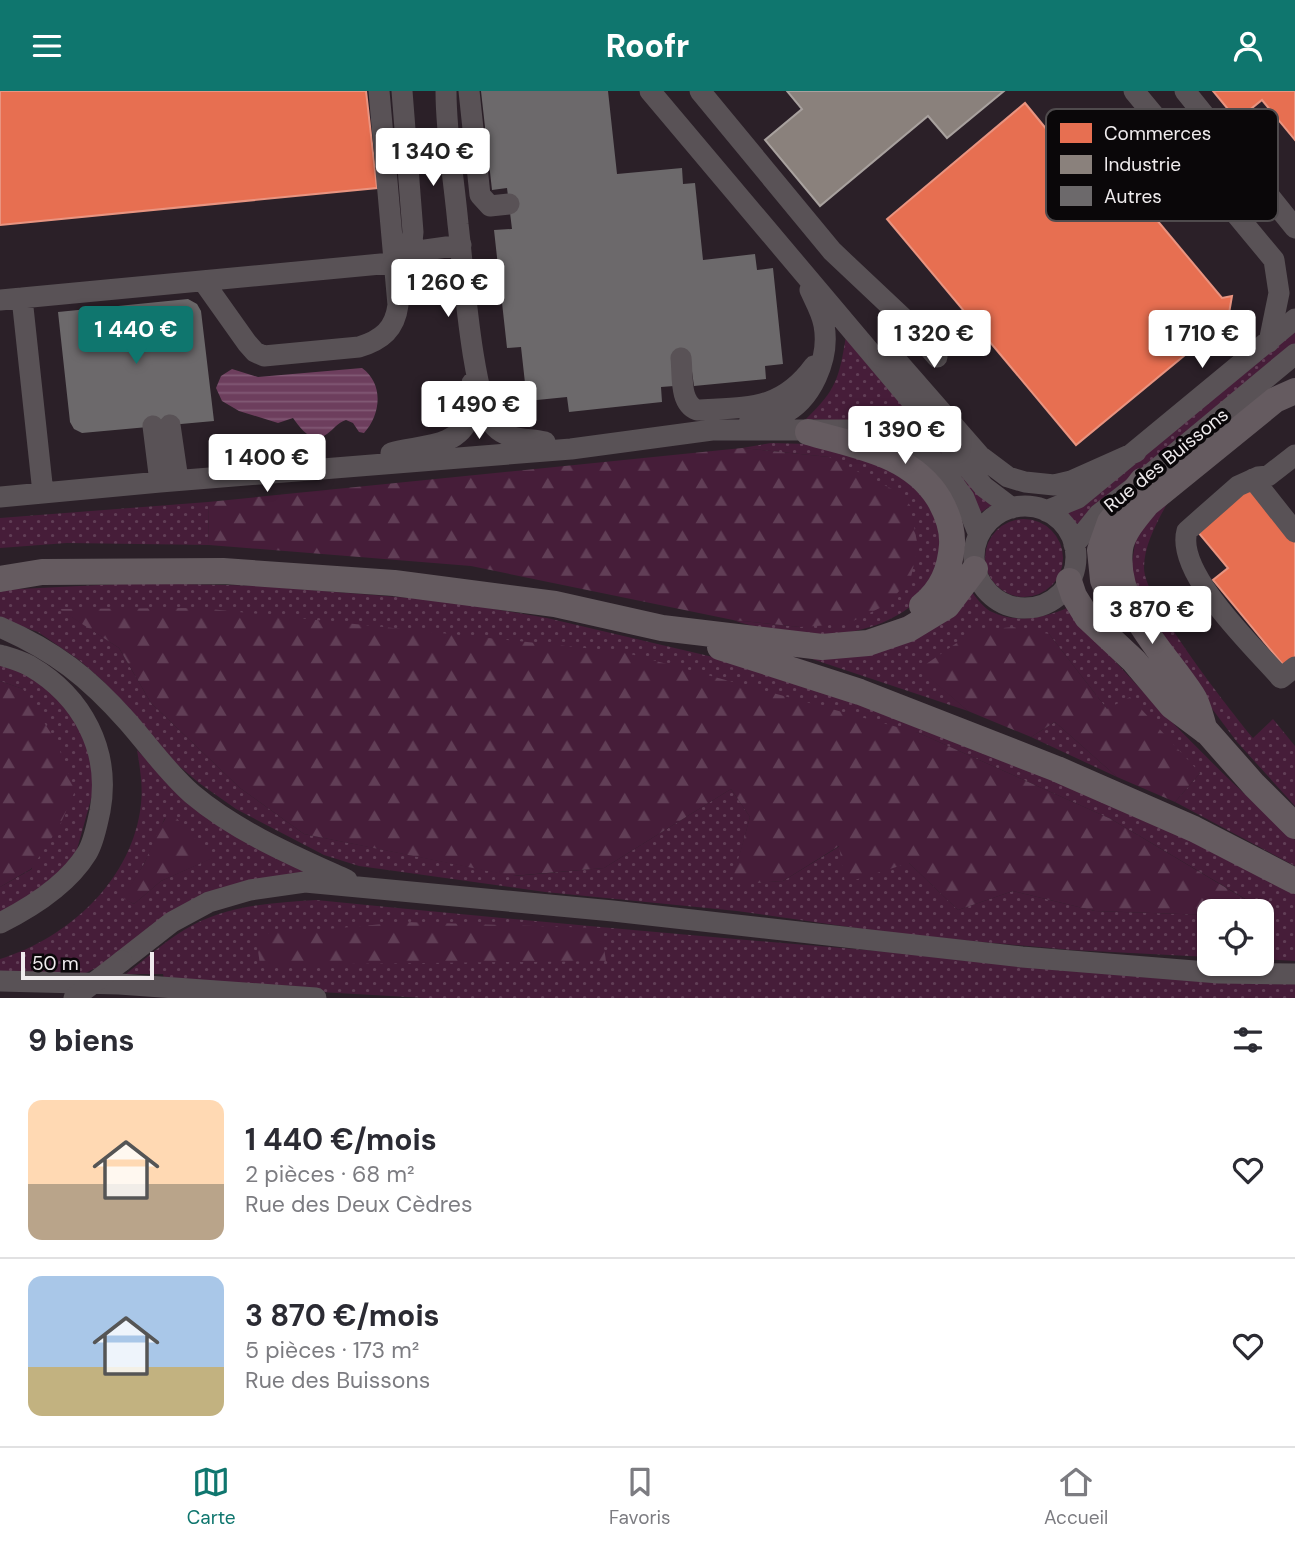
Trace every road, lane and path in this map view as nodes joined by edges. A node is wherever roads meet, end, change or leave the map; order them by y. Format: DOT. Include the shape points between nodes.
graph roads {
  1 [pos="379,91"];
  2 [pos="402,91"];
  3 [pos="446,91"];
  4 [pos="469,91"];
  5 [pos="650,91"];
  6 [pos="700,91"];
  7 [pos="1133,91"];
  8 [pos="1185,91"];
  9 [pos="1149,109"];
  10 [pos="1200,109"];
  11 [pos="509,204"];
  12 [pos="1278,206"];
  13 [pos="757,217"];
  14 [pos="1248,221"];
  15 [pos="1295,227"];
  16 [pos="461,245"];
  17 [pos="402,259"];
  18 [pos="1285,263"];
  19 [pos="800,270"];
  20 [pos="203,281"];
  21 [pos="465,283"];
  22 [pos="22,298"];
  23 [pos="0,300"];
  24 [pos="1295,319"];
  25 [pos="1269,342"];
  26 [pos="473,349"];
  27 [pos="824,353"];
  28 [pos="1295,354"];
  29 [pos="937,357"];
  30 [pos="681,358"];
  31 [pos="1295,391"];
  32 [pos="162,426"];
  33 [pos="712,430"];
  34 [pos="808,432"];
  35 [pos="571,449"];
  36 [pos="1136,451"];
  37 [pos="1295,455"];
  38 [pos="353,466"];
  39 [pos="1253,479"];
  40 [pos="169,481"];
  41 [pos="1142,481"];
  42 [pos="43,493"];
  43 [pos="0,497"];
  44 [pos="1012,508"];
  45 [pos="1046,511"];
  46 [pos="1295,532"];
  47 [pos="979,535"];
  48 [pos="1074,545"];
  49 [pos="0,566"];
  50 [pos="975,569"];
  51 [pos="42,572"];
  52 [pos="0,579"];
  53 [pos="1069,582"];
  54 [pos="0,627"];
  55 [pos="662,628"];
  56 [pos="868,643"];
  57 [pos="0,655"];
  58 [pos="1295,667"];
  59 [pos="1205,731"];
  60 [pos="1295,826"];
  61 [pos="1295,881"];
  62 [pos="358,886"];
  63 [pos="0,923"];
  64 [pos="1295,974"];
  65 [pos="0,981"];
  66 [pos="74,998"];
  67 [pos="316,998"];
  1 -- 17 [label="street"];
  2 -- 17 [label="street" via="412,232"];
  3 -- 16 [label="street"];
  4 -- 11 [label="street" via="480,195 489,206"];
  5 -- 13 [label="street"];
  6 -- 29 [label="street" via="832,251"];
  7 -- 9 [label="street"];
  8 -- 10 [label="street"];
  12 -- 15 [label="street"];
  13 -- 19 [label="street"];
  13 -- 36 [label="street" via="809,259 980,456 1008,477 1054,485"];
  14 -- 18 [label="street"];
  16 -- 17 [label="street"];
  16 -- 21 [label="street"];
  17 -- 20 [label="street"];
  17 -- 20 [label="street" via="397,320 374,342 359,347 264,356 247,343"];
  17 -- 21 [label="street" via="415,272 447,275"];
  18 -- 25 [label="street"];
  19 -- 27 [label="street" via="824,324"];
  19 -- 44 [label="street" via="984,487"];
  20 -- 22 [label="street"];
  21 -- 26 [label="street"];
  22 -- 23 [label="street"];
  22 -- 42 [label="street"];
  24 -- 25 [label="street, Rue des Buissons"];
  25 -- 36 [label="street, Rue des Buissons"];
  26 -- 35 [label="street" via="487,415 496,428 519,439"];
  26 -- 38 [label="street" via="470,416 461,431 449,441"];
  27 -- 30 [label="street" via="782,397 760,407 697,410 685,400"];
  27 -- 33 [label="street" via="816,378 793,408 770,419"];
  28 -- 41 [label="street, Rue des Buissons"];
  31 -- 59 [label="main road" via="1275,400 1147,504 1120,547 1120,573 1130,607 1194,698"];
  32 -- 40 [label="street"];
  33 -- 34 [label="street"];
  33 -- 35 [label="street"];
  34 -- 47 [label="street" via="871,432 928,455 964,498"];
  34 -- 56 [label="main road" via="907,465 933,490 950,526 951,555 943,583 906,620"];
  35 -- 38 [label="street"];
  36 -- 45 [label="street, Rue des Buissons" via="1078,498"];
  37 -- 39 [label="street" via="1268,476"];
  38 -- 40 [label="street"];
  39 -- 46 [label="street"];
  39 -- 58 [label="street" via="1238,486 1187,531 1184,541 1209,596 1281,678"];
  40 -- 42 [label="street"];
  41 -- 48 [label="street, Rue des Buissons" via="1099,513"];
  41 -- 59 [label="main road" via="1110,523 1100,550 1103,580 1115,612"];
  42 -- 43 [label="street"];
  44 -- 45 [label="street"];
  44 -- 47 [label="street" via="998,514"];
  45 -- 48 [label="street" via="1059,520"];
  47 -- 50 [label="street"];
  48 -- 53 [label="street" via="1076,557"];
  49 -- 51 [label="street"];
  50 -- 53 [label="street" via="991,595 1018,608 1048,603"];
  50 -- 56 [label="main road" via="947,606 909,629"];
  51 -- 52 [label="main road"];
  51 -- 55 [label="main road" via="223,571 394,583 555,604"];
  53 -- 59 [label="main road" via="1087,617 1134,661 1172,706"];
  54 -- 62 [label="street" via="67,663 94,686 192,793 220,814"];
  55 -- 56 [label="main road" via="822,647"];
  55 -- 61 [label="main road" via="860,692 1057,769 1194,829"];
  57 -- 63 [label="street" via="30,666 77,707 93,731 103,793 88,852 30,908"];
  59 -- 60 [label="main road"];
  62 -- 64 [label="street" via="1022,957 1219,973"];
  62 -- 66 [label="street, bridge" via="305,882 209,902 173,922"];
  65 -- 67 [label="street"];
}
